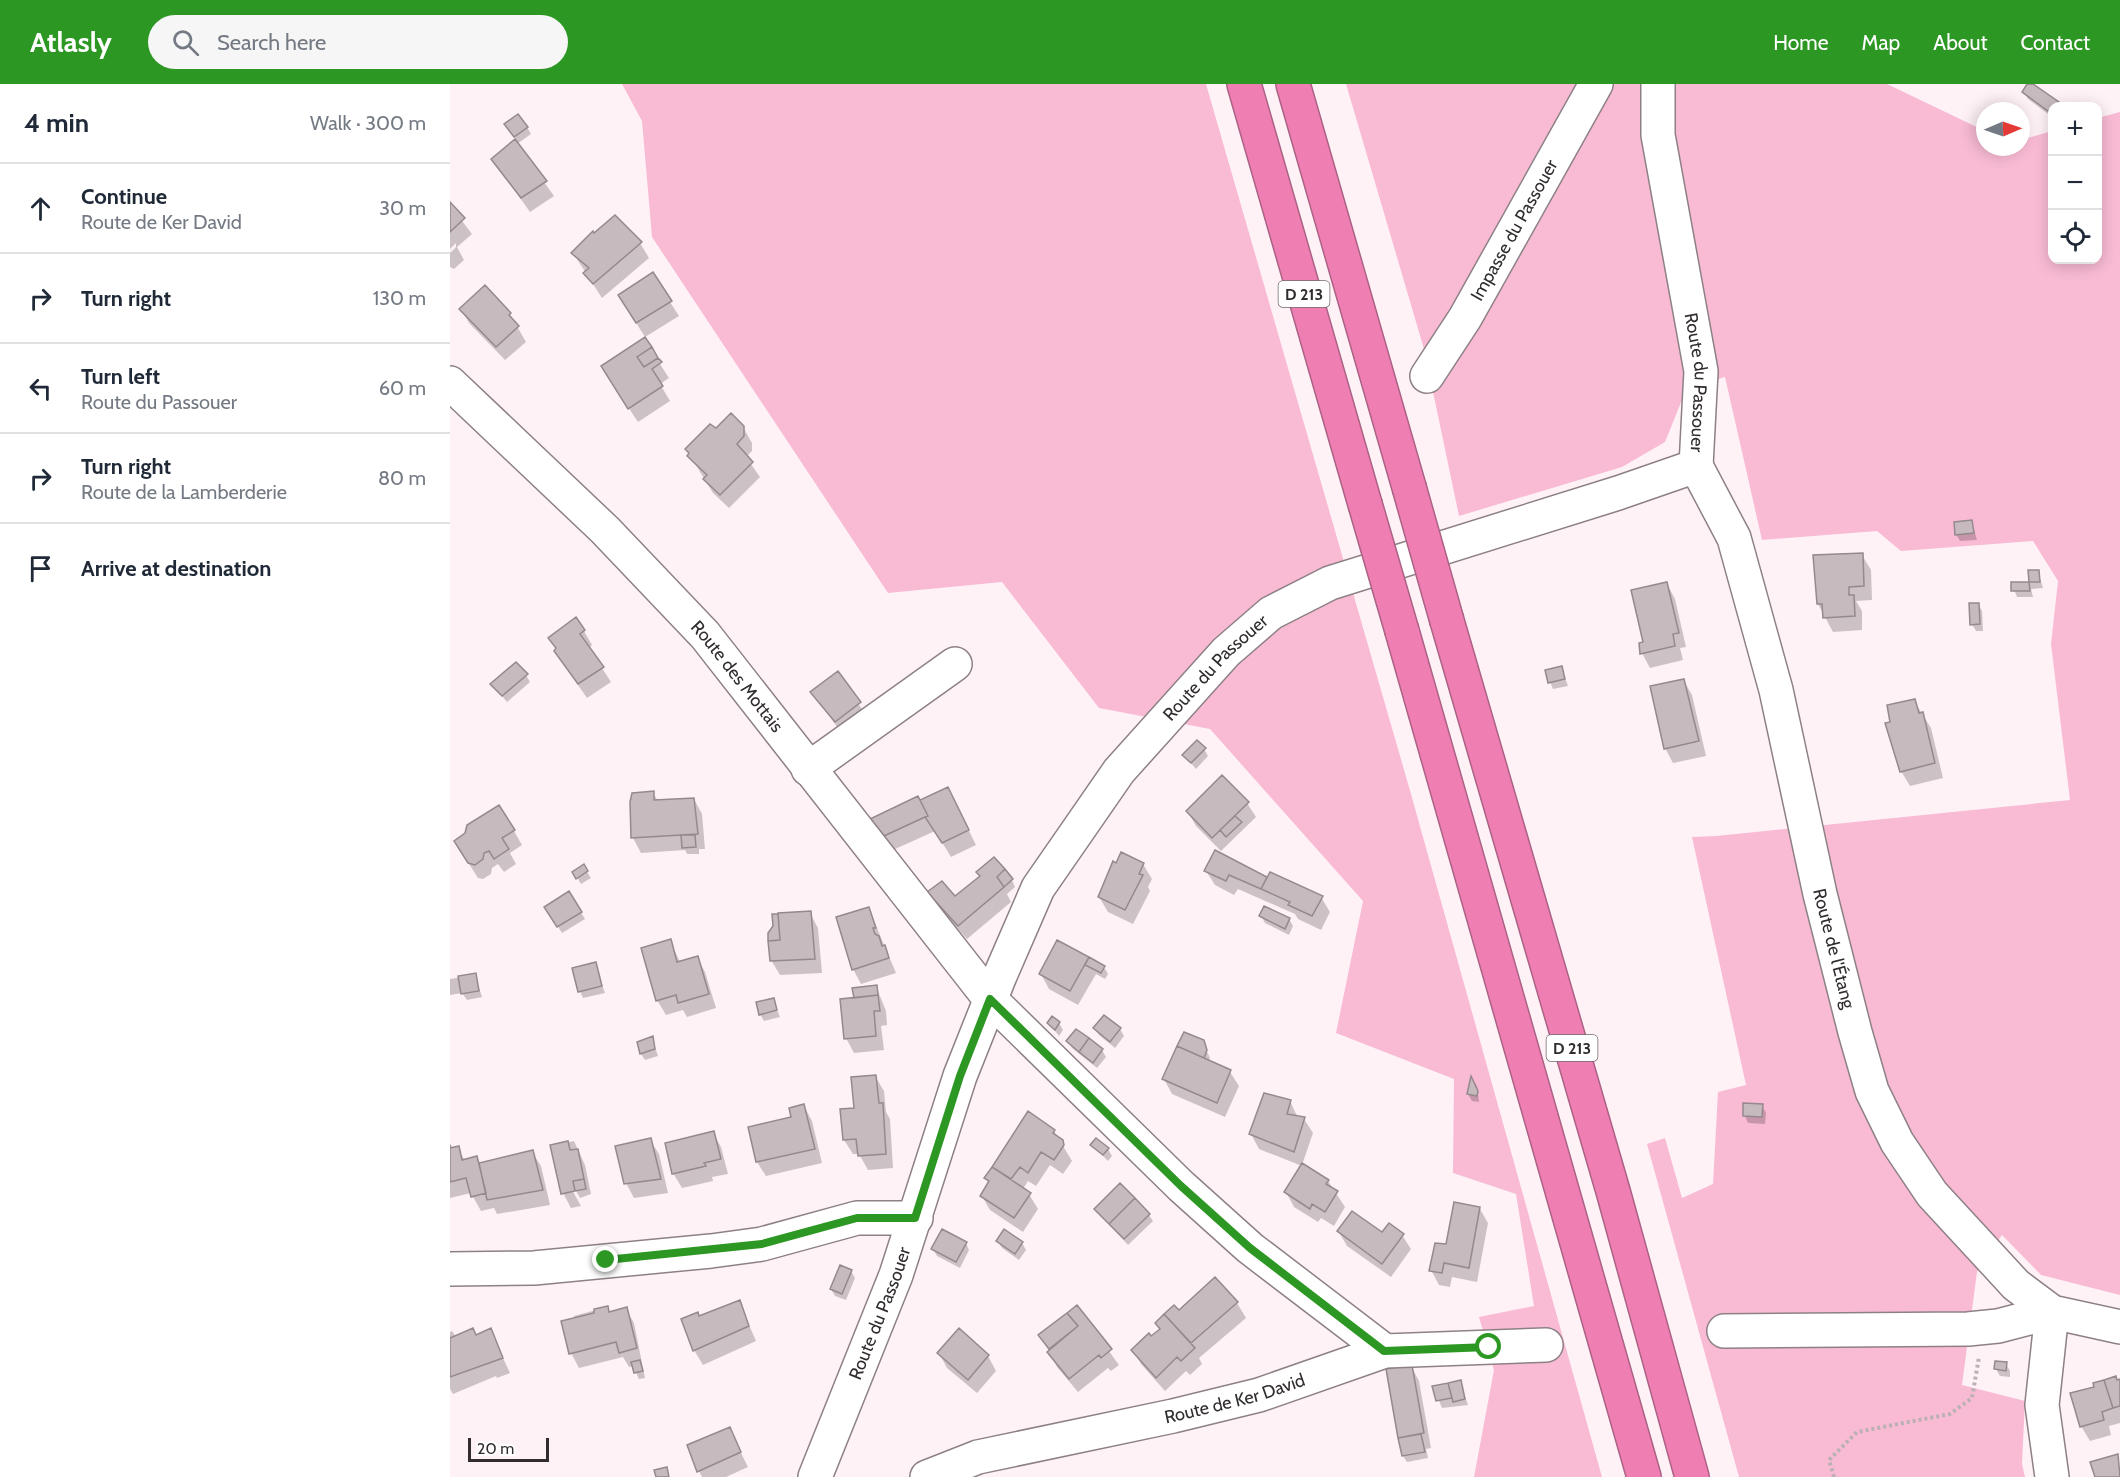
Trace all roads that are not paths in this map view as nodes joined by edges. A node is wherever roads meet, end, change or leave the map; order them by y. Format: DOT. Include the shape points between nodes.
graph roads {
  1 [pos="1244,84"];
  2 [pos="1293,84"];
  3 [pos="1596,84"];
  4 [pos="1658,84"];
  5 [pos="1427,376"];
  6 [pos="450,383"];
  7 [pos="1696,466"];
  8 [pos="955,664"];
  9 [pos="808,770"];
  10 [pos="990,999"];
  11 [pos="915,1218"];
  12 [pos="450,1269"];
  13 [pos="2052,1312"];
  14 [pos="2120,1327"];
  15 [pos="1724,1331"];
  16 [pos="1546,1345"];
  17 [pos="1384,1351"];
  18 [pos="815,1477"];
  19 [pos="927,1477"];
  20 [pos="1644,1477"];
  21 [pos="1692,1477"];
  22 [pos="2052,1477"];
  1 -- 20 [label="highway, D 213, bridge"];
  2 -- 21 [label="highway, D 213, bridge" via="1610,1179"];
  3 -- 5 [label="street, Impasse du Passouer" via="1465,318"];
  4 -- 7 [label="street, Route du Passouer" via="1658,135 1701,371"];
  6 -- 9 [label="street, Route des Mottais" via="605,530 705,635"];
  7 -- 10 [label="street, Route du Passouer" via="1330,583 1271,614 1226,652 1119,771 1038,888"];
  7 -- 13 [label="street, Route de l'Étang" via="1734,538 1776,690 1820,894 1872,1090 1897,1142 1932,1194 2016,1285"];
  8 -- 9 [label="street"];
  9 -- 10 [label="street, Route des Mottais"];
  10 -- 11 [label="street, Route du Passouer" via="960,1076"];
  10 -- 17 [label="street, Route des Mottais" via="1250,1248"];
  11 -- 12 [label="street" via="857,1218 762,1244 711,1251 534,1268"];
  11 -- 18 [label="street, Route du Passouer"];
  13 -- 14 [label="street, Route de l'Étang"];
  13 -- 15 [label="street" via="1998,1326 1968,1329"];
  13 -- 22 [label="street" via="2042,1405"];
  16 -- 17 [label="street, Route de Ker David"];
  17 -- 19 [label="street, Route de Ker David" via="1259,1395 978,1457"];
}
